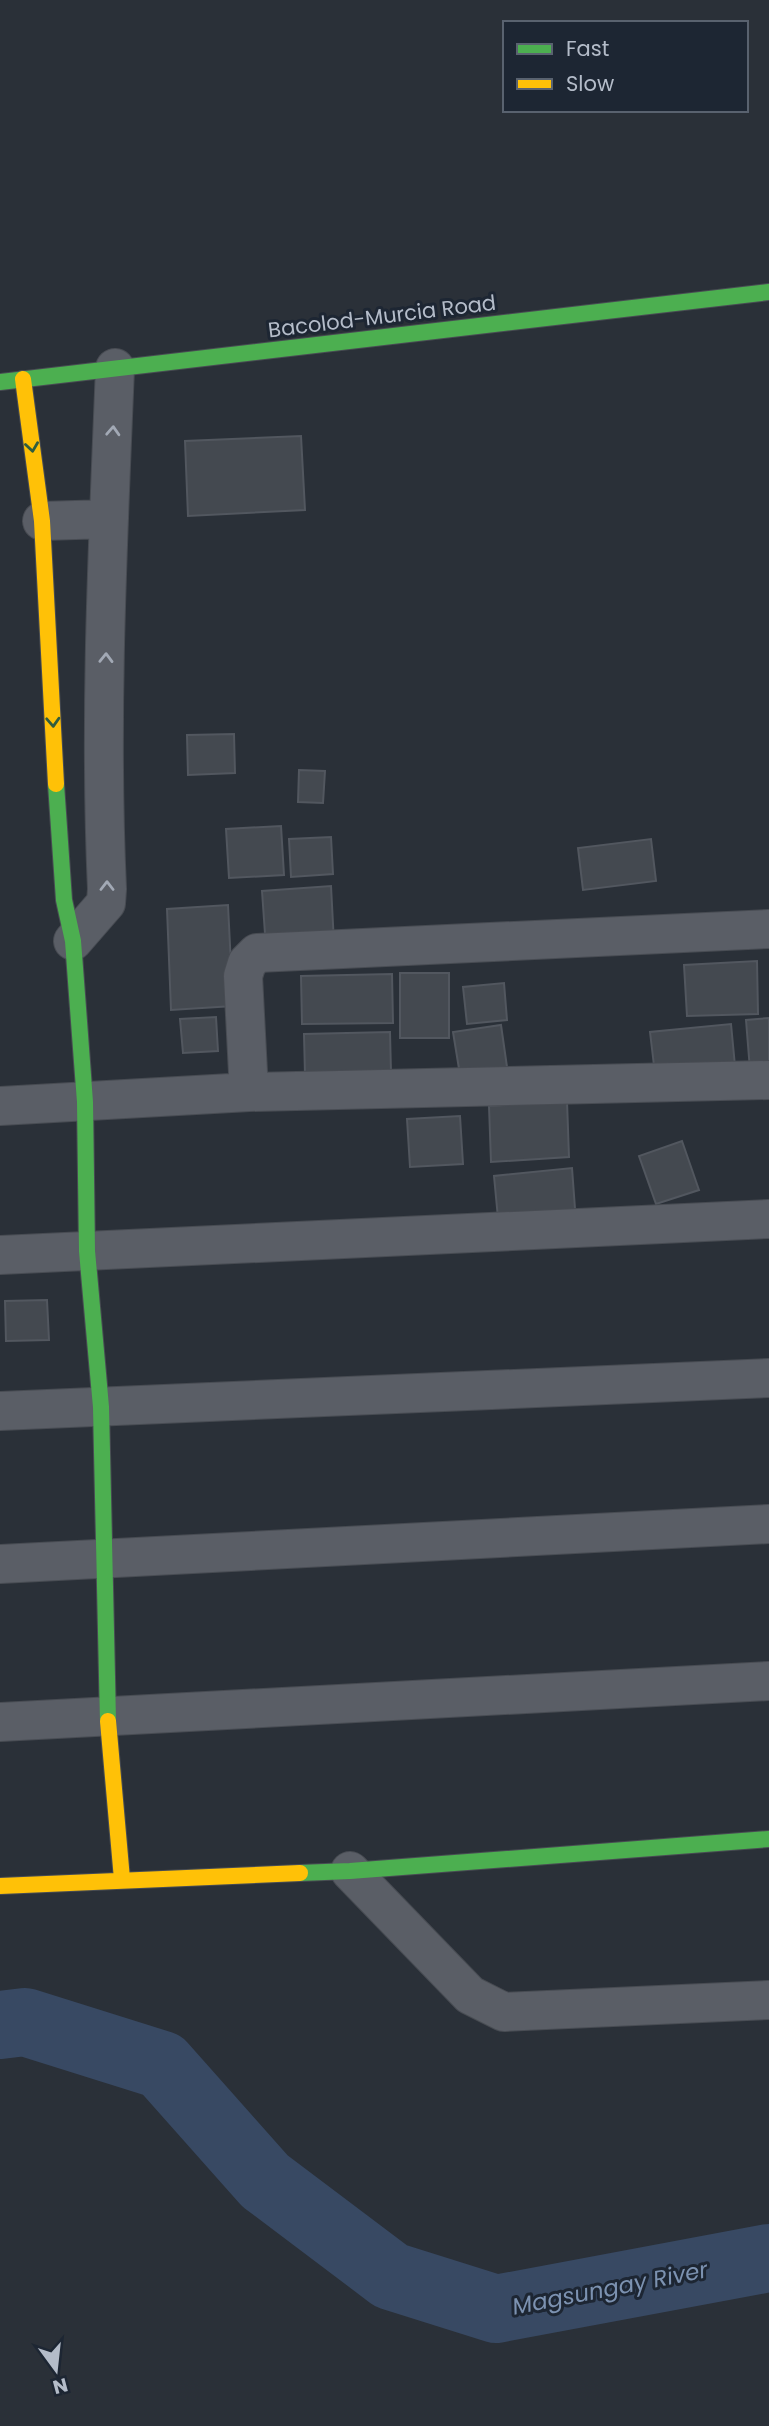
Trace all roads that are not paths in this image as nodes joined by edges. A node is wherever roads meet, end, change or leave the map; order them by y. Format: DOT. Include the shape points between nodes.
graph roads {
  1 [pos="769,292"];
  2 [pos="116,368"];
  3 [pos="23,379"];
  4 [pos="0,382"];
  5 [pos="109,519"];
  6 [pos="43,521"];
  7 [pos="57,799"];
  8 [pos="103,802"];
  9 [pos="769,929"];
  10 [pos="73,941"];
  11 [pos="769,1080"];
  12 [pos="249,1092"];
  13 [pos="85,1102"];
  14 [pos="0,1106"];
  15 [pos="769,1219"];
  16 [pos="87,1251"];
  17 [pos="0,1255"];
  18 [pos="769,1378"];
  19 [pos="101,1406"];
  20 [pos="0,1410"];
  21 [pos="769,1524"];
  22 [pos="104,1559"];
  23 [pos="0,1564"];
  24 [pos="769,1681"];
  25 [pos="108,1716"];
  26 [pos="0,1722"];
  27 [pos="769,1839"];
  28 [pos="350,1871"];
  29 [pos="122,1879"];
  30 [pos="0,1886"];
  31 [pos="769,2000"];
  1 -- 2 [label="street, Bacolod-Murcia Road"];
  2 -- 3 [label="street, Bacolod-Murcia Road"];
  5 -- 2 [label="street, one-way"];
  3 -- 4 [label="street, Bacolod-Murcia Road"];
  3 -- 6 [label="street, one-way"];
  5 -- 6 [label="street"];
  8 -- 5 [label="street, one-way"];
  6 -- 7 [label="street, one-way"];
  7 -- 8 [label="street"];
  7 -- 10 [label="street" via="64,900"];
  10 -- 8 [label="street, one-way" via="106,903"];
  9 -- 12 [label="street" via="257,953 243,976"];
  10 -- 13 [label="street"];
  11 -- 12 [label="street"];
  12 -- 13 [label="street"];
  13 -- 14 [label="street"];
  13 -- 16 [label="street"];
  15 -- 16 [label="street"];
  16 -- 17 [label="street"];
  16 -- 19 [label="street"];
  18 -- 19 [label="street"];
  19 -- 20 [label="street"];
  19 -- 22 [label="street"];
  21 -- 22 [label="street"];
  22 -- 23 [label="street"];
  22 -- 25 [label="street"];
  24 -- 25 [label="street"];
  25 -- 26 [label="street"];
  25 -- 29 [label="street"];
  27 -- 28 [label="street"];
  28 -- 29 [label="street"];
  28 -- 31 [label="street" via="470,1995 504,2012"];
  29 -- 30 [label="street"];
}
